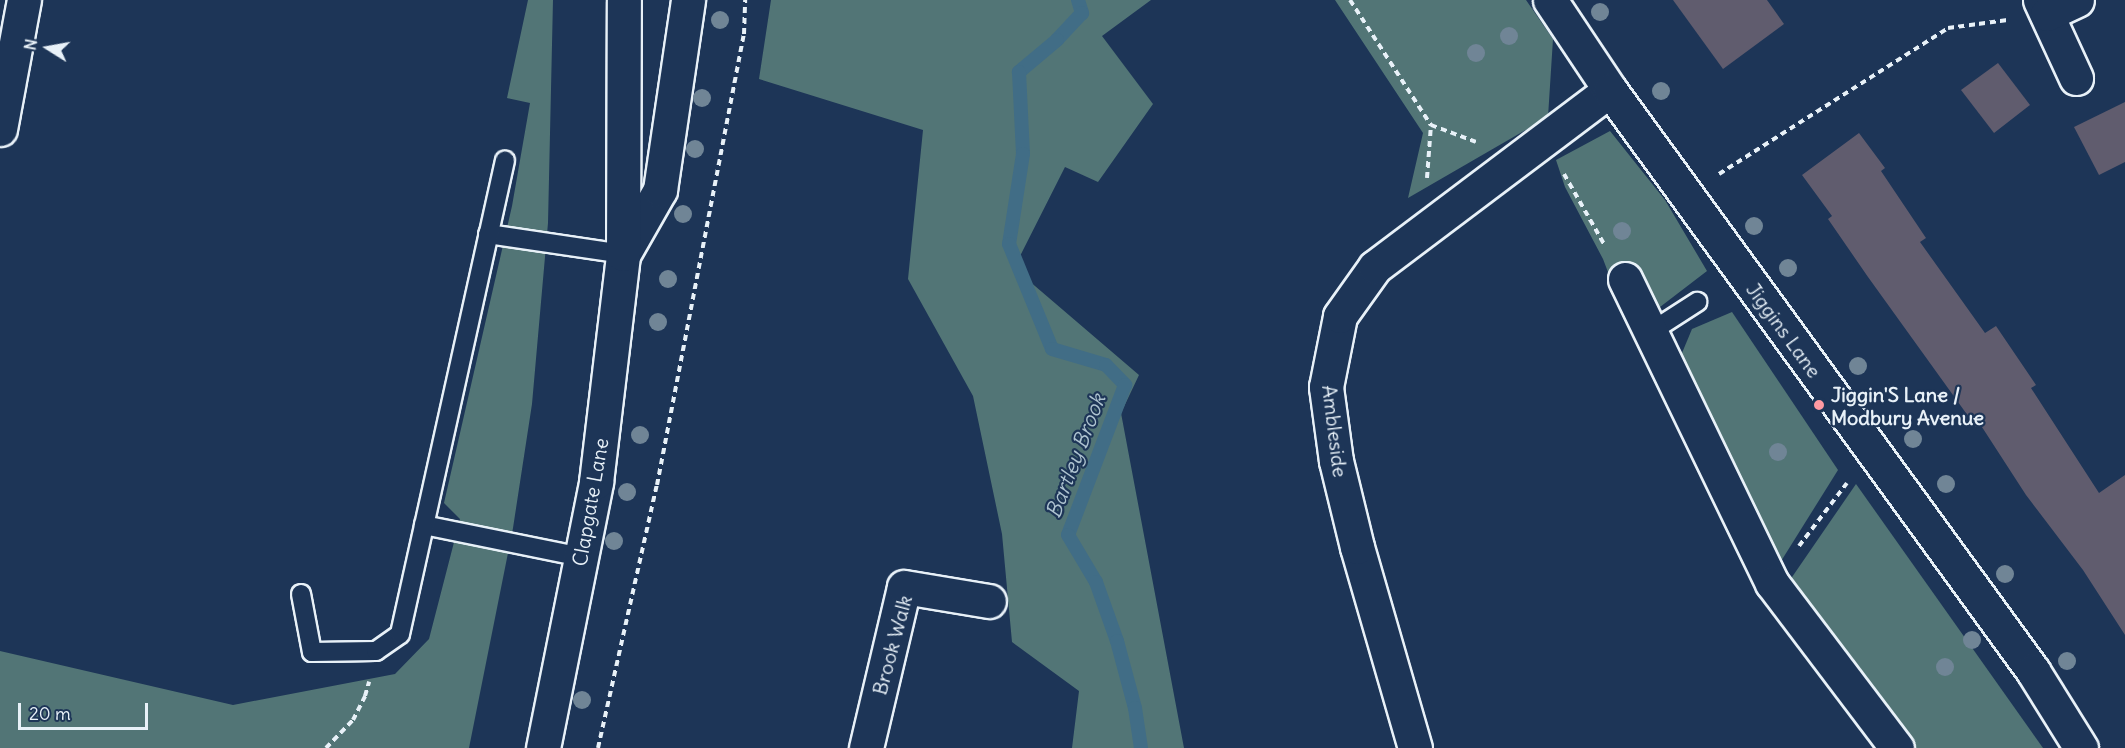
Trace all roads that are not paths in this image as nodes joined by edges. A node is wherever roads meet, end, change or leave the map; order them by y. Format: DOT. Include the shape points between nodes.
graph roads {
  1 [pos="24,0"];
  2 [pos="624,0"];
  3 [pos="688,0"];
  4 [pos="1550,0"];
  5 [pos="2077,0"];
  6 [pos="2044,7"];
  7 [pos="2076,78"];
  8 [pos="1610,90"];
  9 [pos="0,129"];
  10 [pos="505,160"];
  11 [pos="488,234"];
  12 [pos="623,254"];
  13 [pos="1624,279"];
  14 [pos="1697,302"];
  15 [pos="1652,331"];
  16 [pos="424,525"];
  17 [pos="581,557"];
  18 [pos="301,594"];
  19 [pos="989,601"];
  20 [pos="543,748"];
  21 [pos="866,748"];
  22 [pos="1415,748"];
  23 [pos="1897,748"];
  24 [pos="2081,748"];
  1 -- 9 [label="street"];
  2 -- 12 [label="street, Clapgate Lane"];
  3 -- 12 [label="street, Clapgate Lane" via="660,190"];
  4 -- 8 [label="street, Jiggins Lane"];
  5 -- 6 [label="street"];
  6 -- 7 [label="street"];
  8 -- 22 [label="street, Ambleside" via="1375,267 1340,316 1326,387 1336,461"];
  8 -- 24 [label="street, Jiggins Lane" via="2033,671"];
  10 -- 11 [label="lane"];
  11 -- 12 [label="lane"];
  11 -- 16 [label="lane"];
  12 -- 17 [label="street, Clapgate Lane" via="596,482"];
  13 -- 15 [label="street"];
  14 -- 15 [label="lane"];
  15 -- 23 [label="street" via="1772,583"];
  16 -- 17 [label="lane"];
  16 -- 18 [label="lane" via="399,634 376,651 312,652"];
  17 -- 20 [label="street, Clapgate Lane"];
  19 -- 21 [label="street, Brook Walk" via="904,587"];
}
